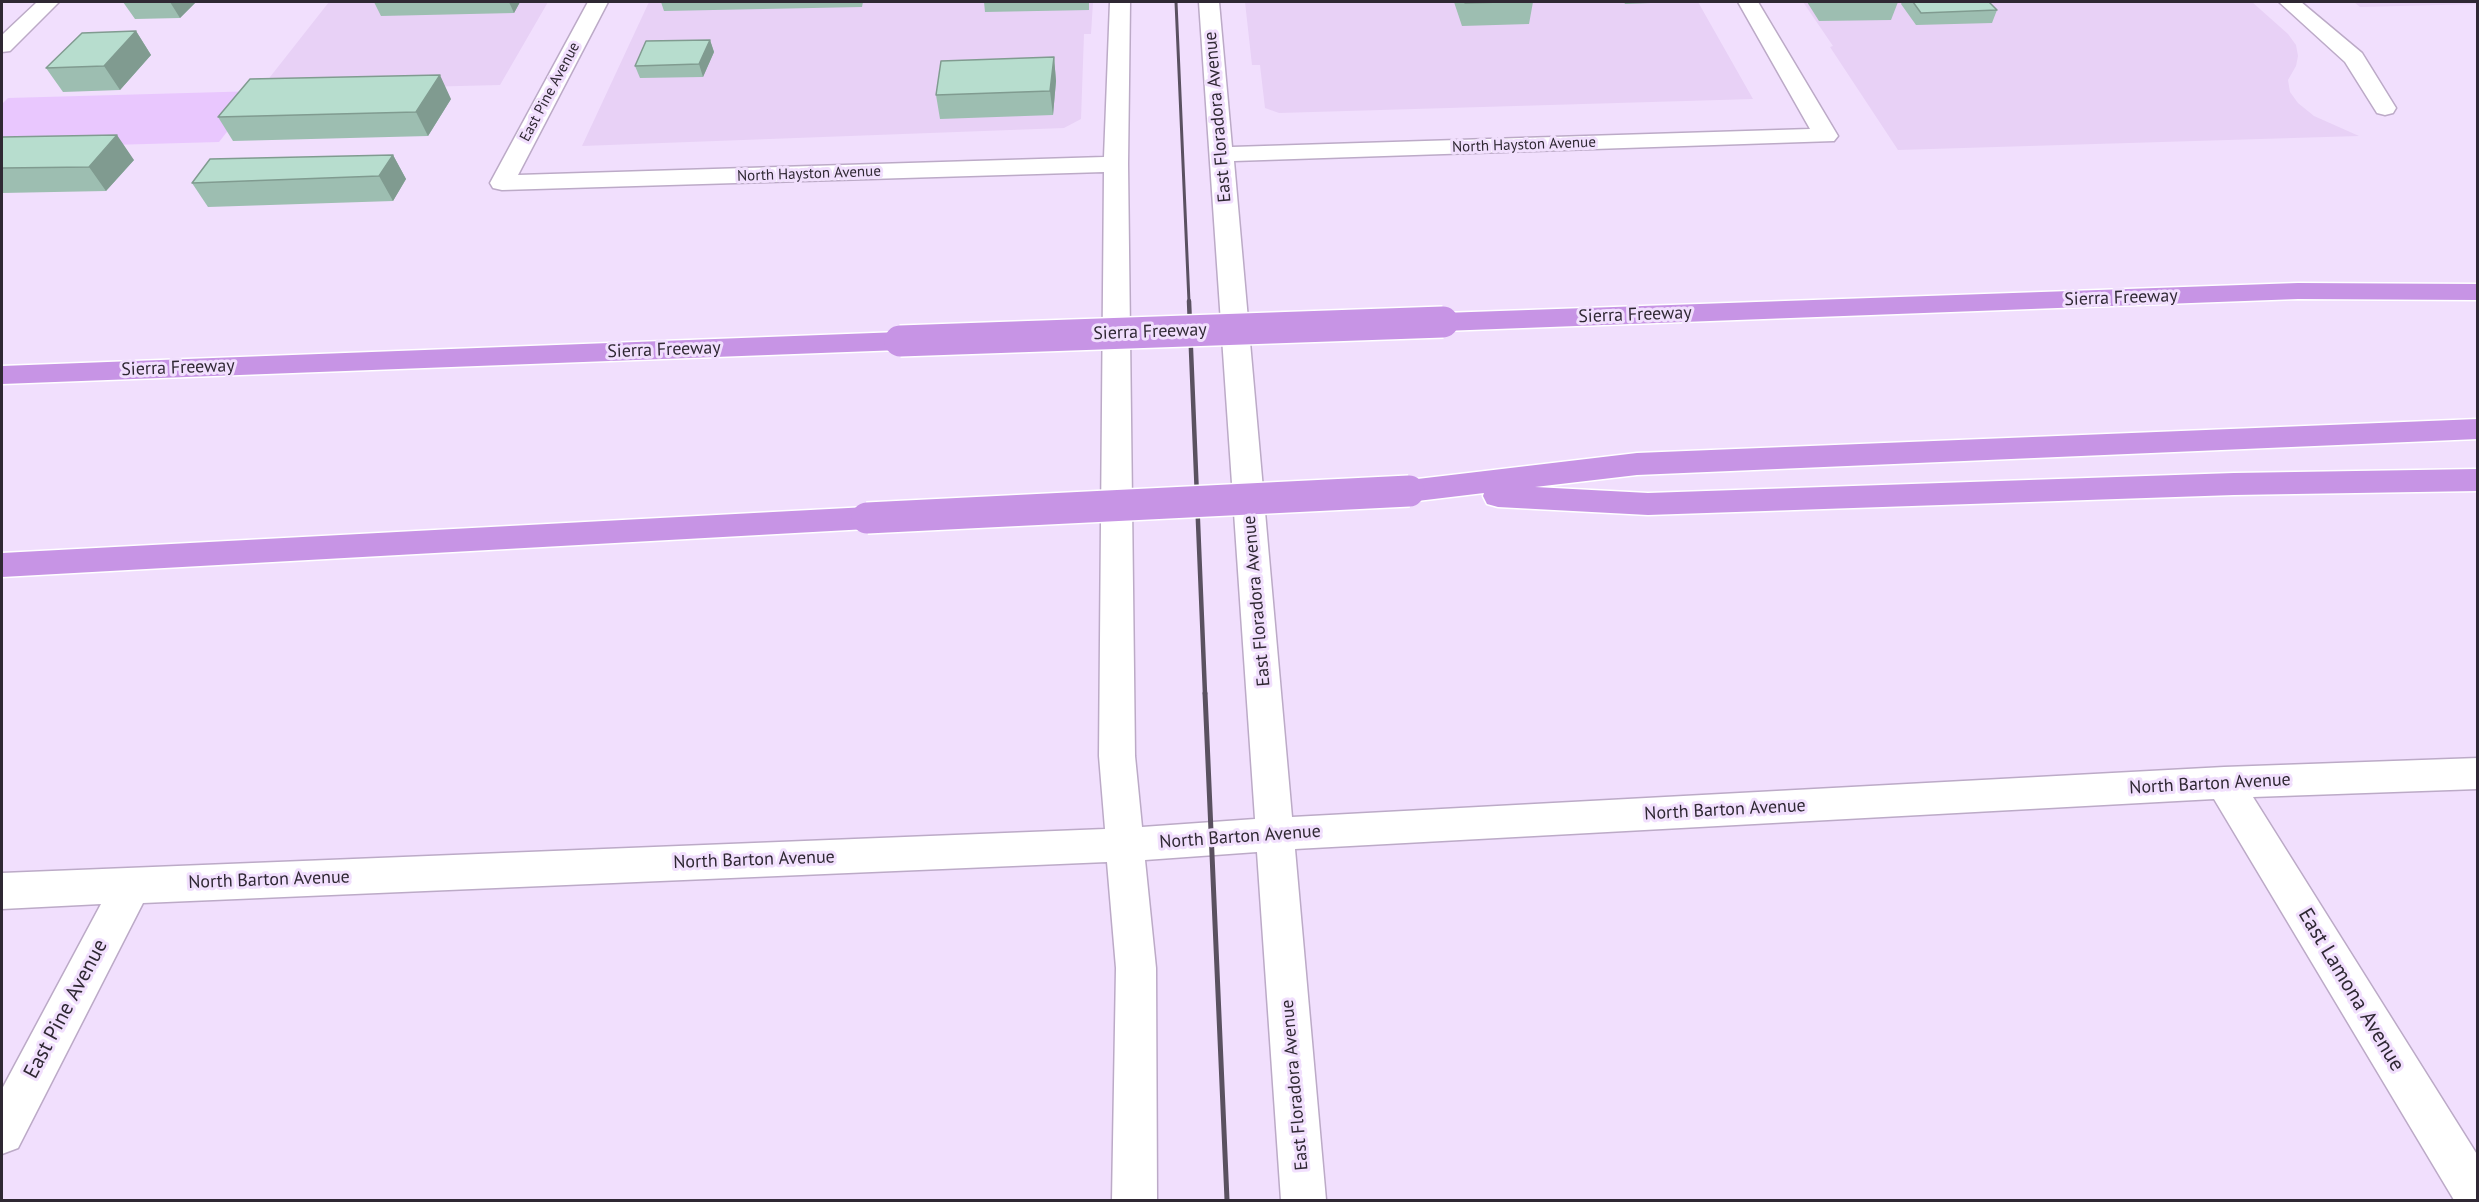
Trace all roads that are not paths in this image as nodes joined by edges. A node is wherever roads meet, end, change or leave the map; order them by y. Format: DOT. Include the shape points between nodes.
graph roads {
  1 [pos="49,2"];
  2 [pos="598,2"];
  3 [pos="1120,2"];
  4 [pos="1209,2"];
  5 [pos="1748,2"];
  6 [pos="2289,2"];
  7 [pos="2,46"];
  8 [pos="2385,108"];
  9 [pos="1221,154"];
  10 [pos="1116,164"];
  11 [pos="502,183"];
  12 [pos="2478,273"];
  13 [pos="2298,291"];
  14 [pos="2478,292"];
  15 [pos="2,375"];
  16 [pos="2478,429"];
  17 [pos="2478,480"];
  18 [pos="1409,490"];
  19 [pos="2,565"];
  20 [pos="2478,773"];
  21 [pos="2224,783"];
  22 [pos="1275,834"];
  23 [pos="1124,845"];
  24 [pos="131,886"];
  25 [pos="2,891"];
  26 [pos="2,1132"];
  27 [pos="2478,1198"];
  28 [pos="1135,1200"];
  29 [pos="1304,1200"];
  1 -- 7 [label="street"];
  2 -- 11 [label="street, East Pine Avenue"];
  3 -- 10 [label="street"];
  4 -- 9 [label="street, East Floradora Avenue"];
  5 -- 9 [label="street, North Hayston Avenue" via="1826,136"];
  6 -- 8 [label="street" via="2354,58"];
  9 -- 22 [label="street, East Floradora Avenue"];
  10 -- 11 [label="street, North Hayston Avenue"];
  10 -- 23 [label="street" via="1117,756"];
  12 -- 13 [label="highway"];
  13 -- 14 [label="highway"];
  13 -- 15 [label="highway, Sierra Freeway, bridge"];
  16 -- 18 [label="highway" via="1637,464"];
  17 -- 18 [label="highway" via="1648,504"];
  18 -- 19 [label="highway, bridge"];
  20 -- 21 [label="street, North Barton Avenue"];
  21 -- 22 [label="street, North Barton Avenue"];
  21 -- 27 [label="street, East Lamona Avenue"];
  22 -- 23 [label="street, North Barton Avenue"];
  22 -- 29 [label="street, East Floradora Avenue"];
  23 -- 24 [label="street, North Barton Avenue"];
  23 -- 28 [label="street" via="1136,968"];
  24 -- 25 [label="street, North Barton Avenue"];
  24 -- 26 [label="street, East Pine Avenue"];
}
